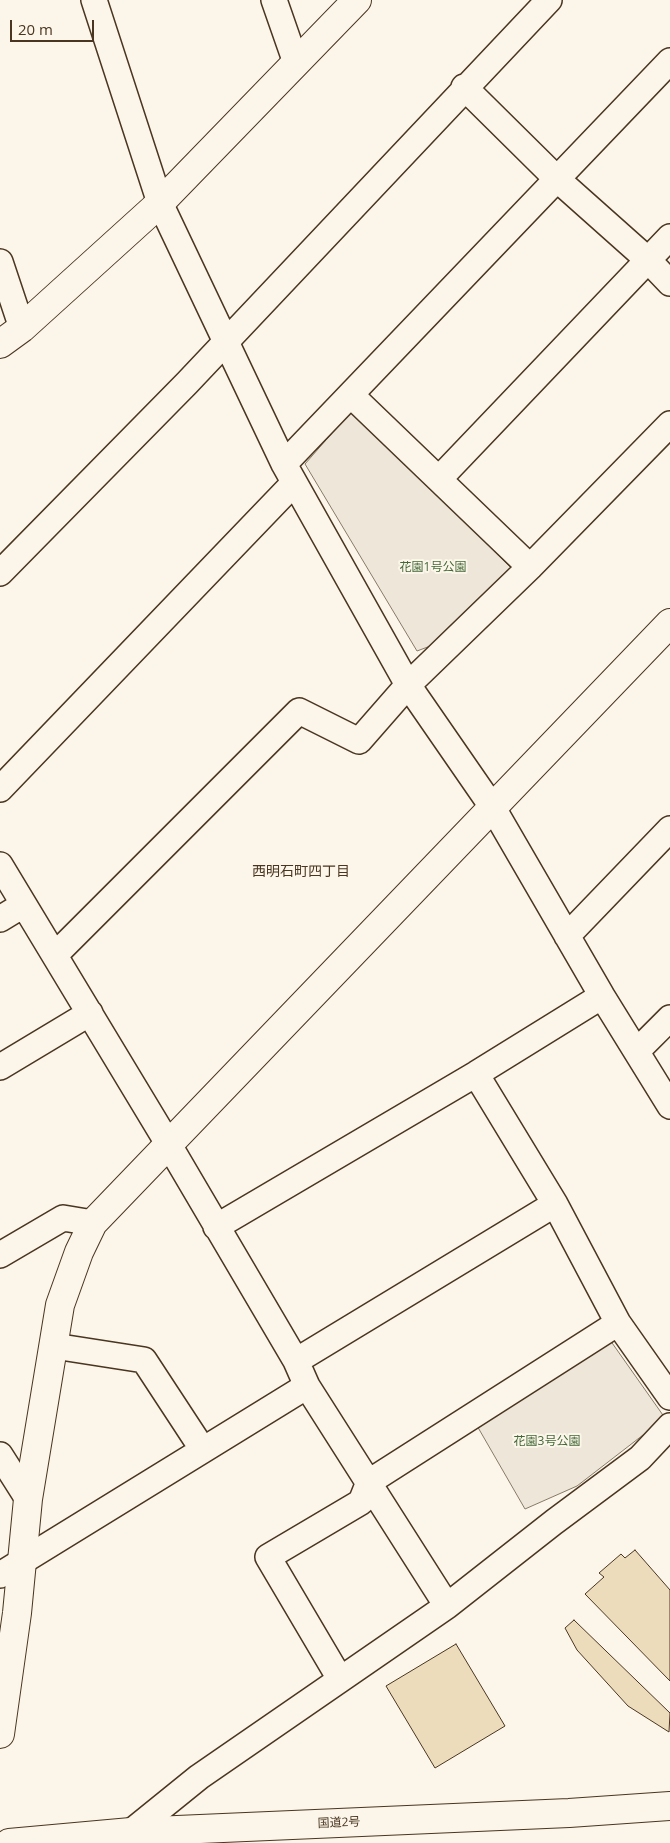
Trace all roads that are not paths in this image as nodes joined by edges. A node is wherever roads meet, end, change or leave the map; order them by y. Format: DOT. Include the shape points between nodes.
graph roads {
  1 [pos="94,0"];
  2 [pos="274,0"];
  3 [pos="357,0"];
  4 [pos="549,0"];
  5 [pos="670,61"];
  6 [pos="296,63"];
  7 [pos="464,88"];
  8 [pos="557,179"];
  9 [pos="160,203"];
  10 [pos="670,238"];
  11 [pos="648,260"];
  12 [pos="0,262"];
  13 [pos="670,283"];
  14 [pos="22,328"];
  15 [pos="224,342"];
  16 [pos="0,344"];
  17 [pos="352,395"];
  18 [pos="670,424"];
  19 [pos="289,474"];
  20 [pos="439,478"];
  21 [pos="530,566"];
  22 [pos="0,573"];
  23 [pos="670,623"];
  24 [pos="408,685"];
  25 [pos="0,789"];
  26 [pos="493,808"];
  27 [pos="670,829"];
  28 [pos="0,865"];
  29 [pos="23,905"];
  30 [pos="0,919"];
  31 [pos="567,936"];
  32 [pos="55,955"];
  33 [pos="602,996"];
  34 [pos="90,1013"];
  35 [pos="670,1018"];
  36 [pos="637,1051"];
  37 [pos="0,1067"];
  38 [pos="476,1074"];
  39 [pos="670,1106"];
  40 [pos="169,1145"];
  41 [pos="555,1204"];
  42 [pos="93,1223"];
  43 [pos="216,1227"];
  44 [pos="0,1255"];
  45 [pos="618,1323"];
  46 [pos="54,1346"];
  47 [pos="296,1361"];
  48 [pos="307,1386"];
  49 [pos="670,1397"];
  50 [pos="670,1426"];
  51 [pos="203,1450"];
  52 [pos="0,1455"];
  53 [pos="369,1482"];
  54 [pos="28,1499"];
  55 [pos="23,1560"];
  56 [pos="0,1575"];
  57 [pos="447,1606"];
  58 [pos="340,1679"];
  59 [pos="0,1734"];
  60 [pos="670,1806"];
  61 [pos="130,1832"];
  62 [pos="9,1843"];
  1 -- 9 [label="street"];
  2 -- 6 [label="street"];
  3 -- 6 [label="main road"];
  4 -- 7 [label="street"];
  5 -- 8 [label="street"];
  6 -- 9 [label="main road"];
  7 -- 8 [label="street"];
  7 -- 15 [label="street"];
  8 -- 11 [label="street"];
  8 -- 17 [label="street"];
  9 -- 14 [label="main road"];
  9 -- 15 [label="street"];
  10 -- 11 [label="street"];
  11 -- 13 [label="street"];
  11 -- 20 [label="street"];
  12 -- 14 [label="street"];
  14 -- 16 [label="main road"];
  15 -- 19 [label="street"];
  15 -- 22 [label="street"];
  17 -- 19 [label="street"];
  17 -- 20 [label="street"];
  18 -- 21 [label="street"];
  19 -- 24 [label="street"];
  19 -- 25 [label="street"];
  20 -- 21 [label="street"];
  21 -- 24 [label="street"];
  23 -- 26 [label="main road"];
  24 -- 26 [label="street"];
  24 -- 32 [label="street" via="359,741 299,711"];
  26 -- 31 [label="street"];
  26 -- 40 [label="main road"];
  27 -- 31 [label="street"];
  28 -- 29 [label="street"];
  29 -- 30 [label="street"];
  29 -- 32 [label="street"];
  31 -- 33 [label="street"];
  32 -- 34 [label="street"];
  33 -- 36 [label="street"];
  33 -- 38 [label="street"];
  34 -- 37 [label="street"];
  34 -- 40 [label="street"];
  35 -- 36 [label="street"];
  36 -- 39 [label="street"];
  38 -- 41 [label="street"];
  38 -- 43 [label="street"];
  40 -- 42 [label="main road"];
  40 -- 43 [label="street"];
  41 -- 45 [label="street"];
  41 -- 47 [label="street"];
  42 -- 44 [label="street" via="63,1218"];
  42 -- 46 [label="main road" via="60,1305"];
  43 -- 47 [label="street"];
  45 -- 49 [label="street"];
  45 -- 53 [label="street"];
  46 -- 51 [label="street" via="144,1360"];
  46 -- 54 [label="main road"];
  47 -- 48 [label="street"];
  48 -- 51 [label="street"];
  48 -- 53 [label="street"];
  50 -- 57 [label="street" via="640,1458"];
  51 -- 55 [label="street"];
  52 -- 54 [label="street"];
  53 -- 57 [label="street"];
  53 -- 58 [label="street" via="361,1502 268,1558"];
  54 -- 55 [label="main road"];
  55 -- 56 [label="street"];
  55 -- 59 [label="main road"];
  57 -- 58 [label="street"];
  58 -- 61 [label="street" via="199,1777"];
  60 -- 61 [label="main road, 国道2号"];
  61 -- 62 [label="main road, 国道2号"];
}
